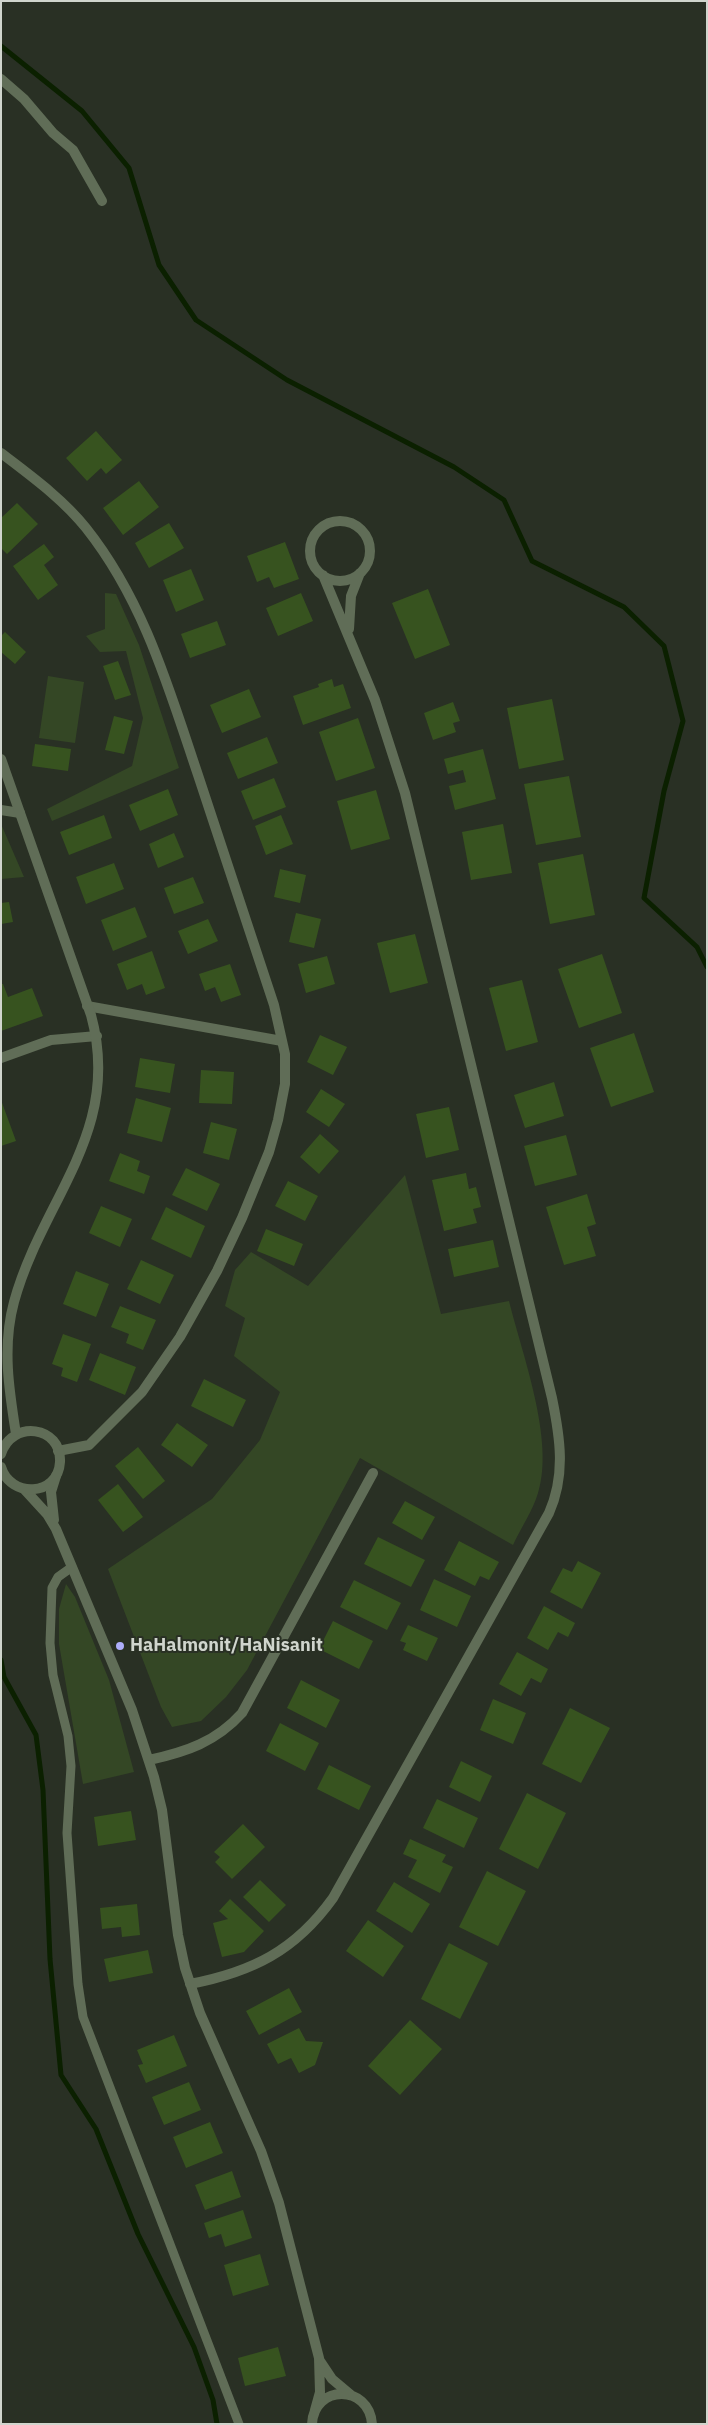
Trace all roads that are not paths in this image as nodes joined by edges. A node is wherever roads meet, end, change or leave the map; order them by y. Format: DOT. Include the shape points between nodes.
graph roads {
  1 [pos="1,79"];
  2 [pos="102,201"];
  3 [pos="1,453"];
  4 [pos="361,572"];
  5 [pos="322,575"];
  6 [pos="351,640"];
  7 [pos="1,759"];
  8 [pos="1,810"];
  9 [pos="20,813"];
  10 [pos="87,1006"];
  11 [pos="97,1036"];
  12 [pos="282,1041"];
  13 [pos="1,1058"];
  14 [pos="16,1434"];
  15 [pos="58,1451"];
  16 [pos="1,1454"];
  17 [pos="1,1467"];
  18 [pos="373,1473"];
  19 [pos="57,1474"];
  20 [pos="25,1490"];
  21 [pos="56,1529"];
  22 [pos="72,1567"];
  23 [pos="149,1760"];
  24 [pos="190,1984"];
  25 [pos="319,2358"];
  26 [pos="351,2395"];
  27 [pos="315,2410"];
  28 [pos="239,2424"];
  29 [pos="312,2424"];
  30 [pos="372,2424"];
  1 -- 2 [label="street" via="73,150"];
  3 -- 12 [label="street" via="52,493 85,527 132,597 164,673 274,1005"];
  4 -- 5 [label="street" via="345,580"];
  4 -- 5 [label="street" via="368,561 368,542 358,528 340,522 322,528 312,542 312,561"];
  4 -- 6 [label="street" via="349,603"];
  5 -- 6 [label="street"];
  6 -- 24 [label="street" via="383,723 415,832 552,1398 560,1449 559,1483 549,1513 322,1913 297,1939 269,1958 240,1972"];
  7 -- 9 [label="street"];
  8 -- 9 [label="street"];
  9 -- 10 [label="street"];
  10 -- 11 [label="street"];
  10 -- 12 [label="street"];
  11 -- 13 [label="street" via="51,1040"];
  11 -- 14 [label="street" via="97,1090 89,1132 23,1276 10,1318 8,1374"];
  12 -- 15 [label="street" via="285,1084 276,1128 242,1218 217,1271 180,1337 142,1392 89,1445"];
  14 -- 15 [label="street" via="40,1432"];
  14 -- 16 [label="street" via="6,1443"];
  15 -- 19 [label="street" via="60,1465"];
  17 -- 20 [label="street" via="9,1481"];
  18 -- 23 [label="street" via="242,1713 209,1742 188,1751"];
  19 -- 20 [label="street" via="44,1487"];
  19 -- 21 [label="street" via="51,1497"];
  20 -- 21 [label="street"];
  21 -- 22 [label="street"];
  22 -- 23 [label="street" via="132,1710"];
  22 -- 28 [label="lane" via="58,1577 52,1588 50,1643 68,1736 67,1833 83,2017"];
  23 -- 24 [label="street" via="162,1810 180,1946"];
  24 -- 25 [label="street" via="271,2178"];
  25 -- 26 [label="street" via="328,2375"];
  25 -- 27 [label="street" via="320,2392"];
  26 -- 27 [label="street" via="328,2397"];
  26 -- 30 [label="street" via="366,2406"];
  27 -- 29 [label="street"];
}
